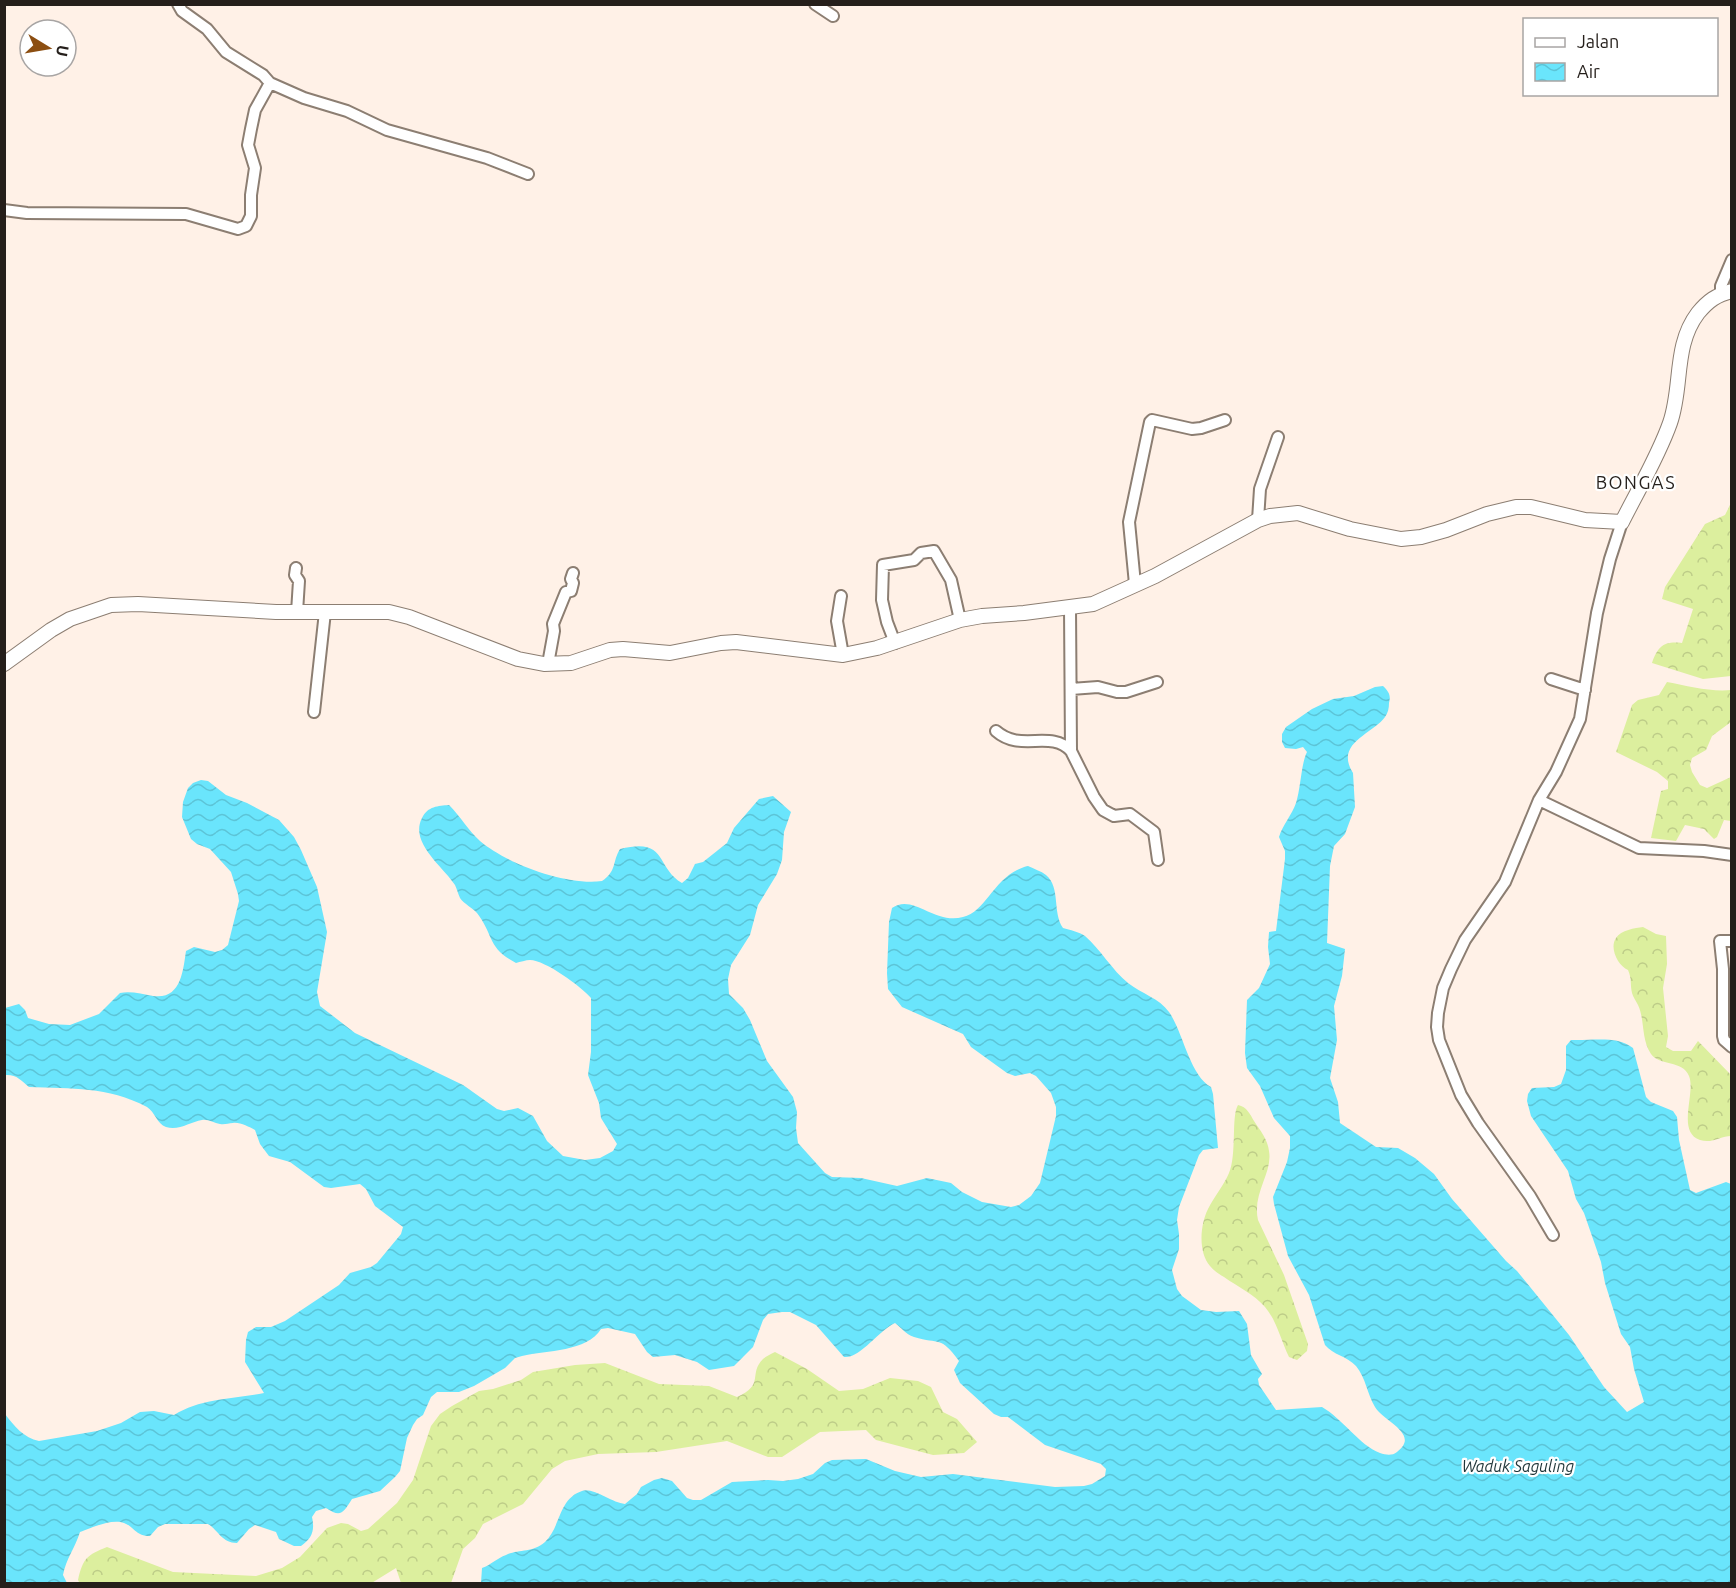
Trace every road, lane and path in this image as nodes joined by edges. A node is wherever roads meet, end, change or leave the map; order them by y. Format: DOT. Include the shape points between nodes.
graph roads {
  1 [pos="178,4"];
  2 [pos="815,4"];
  3 [pos="833,16"];
  4 [pos="270,83"];
  5 [pos="528,174"];
  6 [pos="4,210"];
  7 [pos="1731,260"];
  8 [pos="1726,293"];
  9 [pos="1225,420"];
  10 [pos="1278,437"];
  11 [pos="1258,520"];
  12 [pos="1622,522"];
  13 [pos="296,568"];
  14 [pos="573,573"];
  15 [pos="1135,584"];
  16 [pos="841,596"];
  17 [pos="1070,608"];
  18 [pos="297,612"];
  19 [pos="325,612"];
  20 [pos="960,620"];
  21 [pos="896,643"];
  22 [pos="843,655"];
  23 [pos="4,664"];
  24 [pos="548,664"];
  25 [pos="1551,679"];
  26 [pos="1157,682"];
  27 [pos="1071,689"];
  28 [pos="1585,690"];
  29 [pos="314,712"];
  30 [pos="996,731"];
  31 [pos="1071,751"];
  32 [pos="1539,800"];
  33 [pos="1731,855"];
  34 [pos="1158,860"];
  35 [pos="1731,941"];
  36 [pos="1731,1047"];
  37 [pos="1553,1235"];
  1 -- 4 [label="street" via="226,52"];
  2 -- 3 [label="street"];
  4 -- 5 [label="street" via="387,130 487,158"];
  4 -- 6 [label="street" via="255,110 248,145 255,168 251,216 243,228 186,214"];
  7 -- 8 [label="street" via="1721,286"];
  8 -- 12 [label="main road" via="1714,296 1688,329 1671,420"];
  9 -- 15 [label="street" via="1192,429 1150,422 1129,522"];
  10 -- 11 [label="street" via="1260,489"];
  11 -- 12 [label="main road" via="1298,513 1401,539 1421,537 1516,507 1585,520"];
  11 -- 15 [label="main road"];
  12 -- 28 [label="street" via="1602,590"];
  13 -- 18 [label="street"];
  14 -- 24 [label="street" via="571,591 566,592 553,624"];
  15 -- 17 [label="main road" via="1093,604"];
  16 -- 22 [label="street" via="837,620"];
  17 -- 20 [label="main road"];
  17 -- 27 [label="street"];
  18 -- 19 [label="main road"];
  18 -- 23 [label="main road" via="111,605 70,619"];
  19 -- 24 [label="main road" via="389,612 518,660"];
  19 -- 29 [label="street"];
  20 -- 21 [label="main road"];
  20 -- 21 [label="street" via="951,580 934,551 921,553 914,560 883,565 882,600"];
  21 -- 22 [label="main road"];
  22 -- 24 [label="main road" via="736,642 670,653 610,650 571,663"];
  25 -- 28 [label="street"];
  26 -- 27 [label="street" via="1126,692 1098,687"];
  27 -- 31 [label="street"];
  28 -- 32 [label="street" via="1580,719"];
  30 -- 31 [label="street" via="1022,742 1056,742"];
  31 -- 34 [label="street" via="1103,810 1114,816 1130,814 1154,832"];
  32 -- 33 [label="street" via="1639,848"];
  32 -- 37 [label="street" via="1505,882 1465,940 1451,969 1443,988 1437,1028 1461,1095"];
  35 -- 36 [label="street" via="1720,941 1723,1036"];
}
